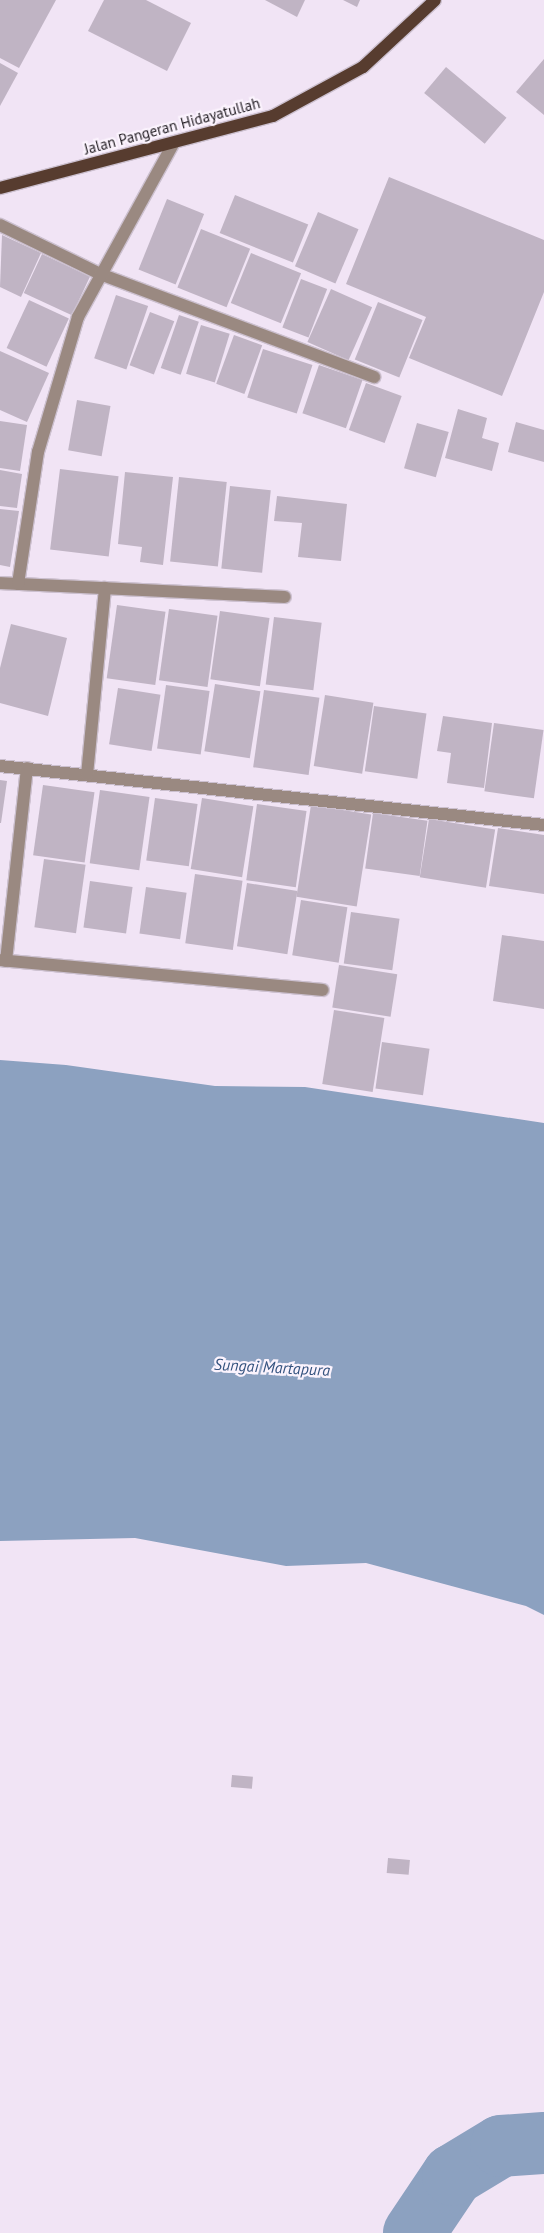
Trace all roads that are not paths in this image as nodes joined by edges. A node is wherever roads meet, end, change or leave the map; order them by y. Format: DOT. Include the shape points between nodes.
graph roads {
  1 [pos="435,0"];
  2 [pos="173,144"];
  3 [pos="0,188"];
  4 [pos="0,224"];
  5 [pos="100,274"];
  6 [pos="374,377"];
  7 [pos="0,583"];
  8 [pos="18,584"];
  9 [pos="105,588"];
  10 [pos="285,597"];
  11 [pos="0,766"];
  12 [pos="27,768"];
  13 [pos="87,775"];
  14 [pos="544,824"];
  15 [pos="3,961"];
  16 [pos="323,990"];
  1 -- 2 [label="main road, Jalan Pangeran Hidayatullah" via="363,67 318,94 273,116"];
  2 -- 3 [label="main road, Jalan Pangeran Hidayatullah"];
  2 -- 5 [label="street"];
  4 -- 5 [label="street"];
  5 -- 6 [label="street"];
  5 -- 8 [label="street" via="78,317 38,452"];
  7 -- 8 [label="street"];
  8 -- 9 [label="street"];
  9 -- 10 [label="street"];
  9 -- 13 [label="street"];
  11 -- 12 [label="street"];
  12 -- 13 [label="street"];
  12 -- 15 [label="street"];
  13 -- 14 [label="street"];
  15 -- 16 [label="street"];
}
